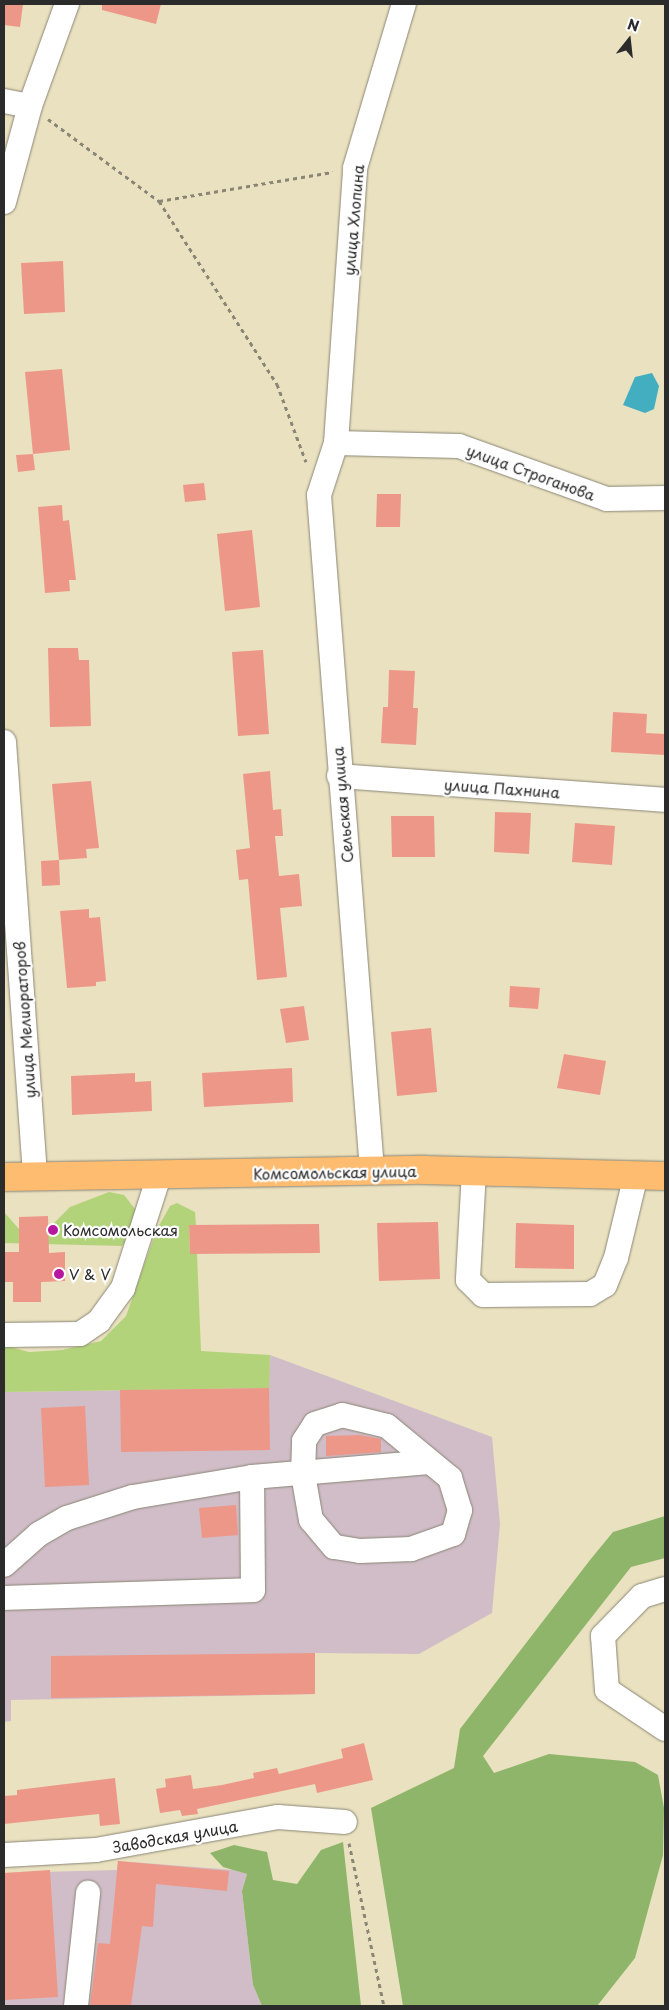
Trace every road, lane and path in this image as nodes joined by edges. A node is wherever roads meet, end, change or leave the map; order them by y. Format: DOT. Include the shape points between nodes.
graph roads {
  1 [pos="67,4"];
  2 [pos="404,4"];
  3 [pos="4,101"];
  4 [pos="30,106"];
  5 [pos="355,168"];
  6 [pos="159,201"];
  7 [pos="4,202"];
  8 [pos="336,443"];
  9 [pos="319,495"];
  10 [pos="665,498"];
  11 [pos="4,742"];
  12 [pos="339,776"];
  13 [pos="665,800"];
  14 [pos="372,1170"];
  15 [pos="474,1171"];
  16 [pos="636,1175"];
  17 [pos="159,1176"];
  18 [pos="665,1176"];
  19 [pos="4,1177"];
  20 [pos="35,1178"];
  21 [pos="4,1335"];
  22 [pos="429,1462"];
  23 [pos="304,1474"];
  24 [pos="252,1477"];
  25 [pos="4,1565"];
  26 [pos="665,1590"];
  27 [pos="4,1598"];
  28 [pos="665,1729"];
  29 [pos="345,1822"];
  30 [pos="4,1855"];
  31 [pos="88,1893"];
  32 [pos="76,2006"];
  33 [pos="384,2006"];
  1 -- 4 [label="street"];
  2 -- 5 [label="street, улица Хлопина"];
  3 -- 4 [label="street"];
  4 -- 6 [label="path"];
  4 -- 7 [label="street"];
  5 -- 6 [label="path"];
  5 -- 8 [label="street, улица Хлопина"];
  6 -- 9 [label="path" via="277,384"];
  8 -- 9 [label="street, Сельская улица"];
  8 -- 10 [label="street, улица Строганова" via="459,446 607,499"];
  9 -- 12 [label="street, Сельская улица"];
  11 -- 20 [label="street, улица Мелиораторов"];
  12 -- 13 [label="street, улица Пахнина"];
  12 -- 14 [label="street, Сельская улица"];
  14 -- 15 [label="main road, Комсомольская улица"];
  14 -- 17 [label="main road, Комсомольская улица"];
  15 -- 16 [label="main road, Комсомольская улица"];
  15 -- 16 [label="street" via="468,1280 483,1295 590,1294 605,1285 616,1258"];
  16 -- 18 [label="main road, Комсомольская улица"];
  17 -- 20 [label="main road, Комсомольская улица"];
  17 -- 21 [label="street" via="123,1288 99,1321 80,1334"];
  19 -- 20 [label="main road, Комсомольская улица"];
  22 -- 23 [label="street"];
  22 -- 23 [label="street" via="387,1426 342,1415 315,1424 304,1441"];
  22 -- 23 [label="street" via="450,1478 460,1510 453,1534 411,1549 360,1551 334,1547 311,1520"];
  23 -- 24 [label="street"];
  24 -- 25 [label="street" via="132,1497 67,1518 39,1534"];
  24 -- 27 [label="street" via="253,1590"];
  26 -- 28 [label="street" via="642,1596 603,1636 607,1690"];
  29 -- 30 [label="street, Заводская улица" via="278,1817 96,1850"];
  29 -- 33 [label="path"];
  31 -- 32 [label="street"];
}
